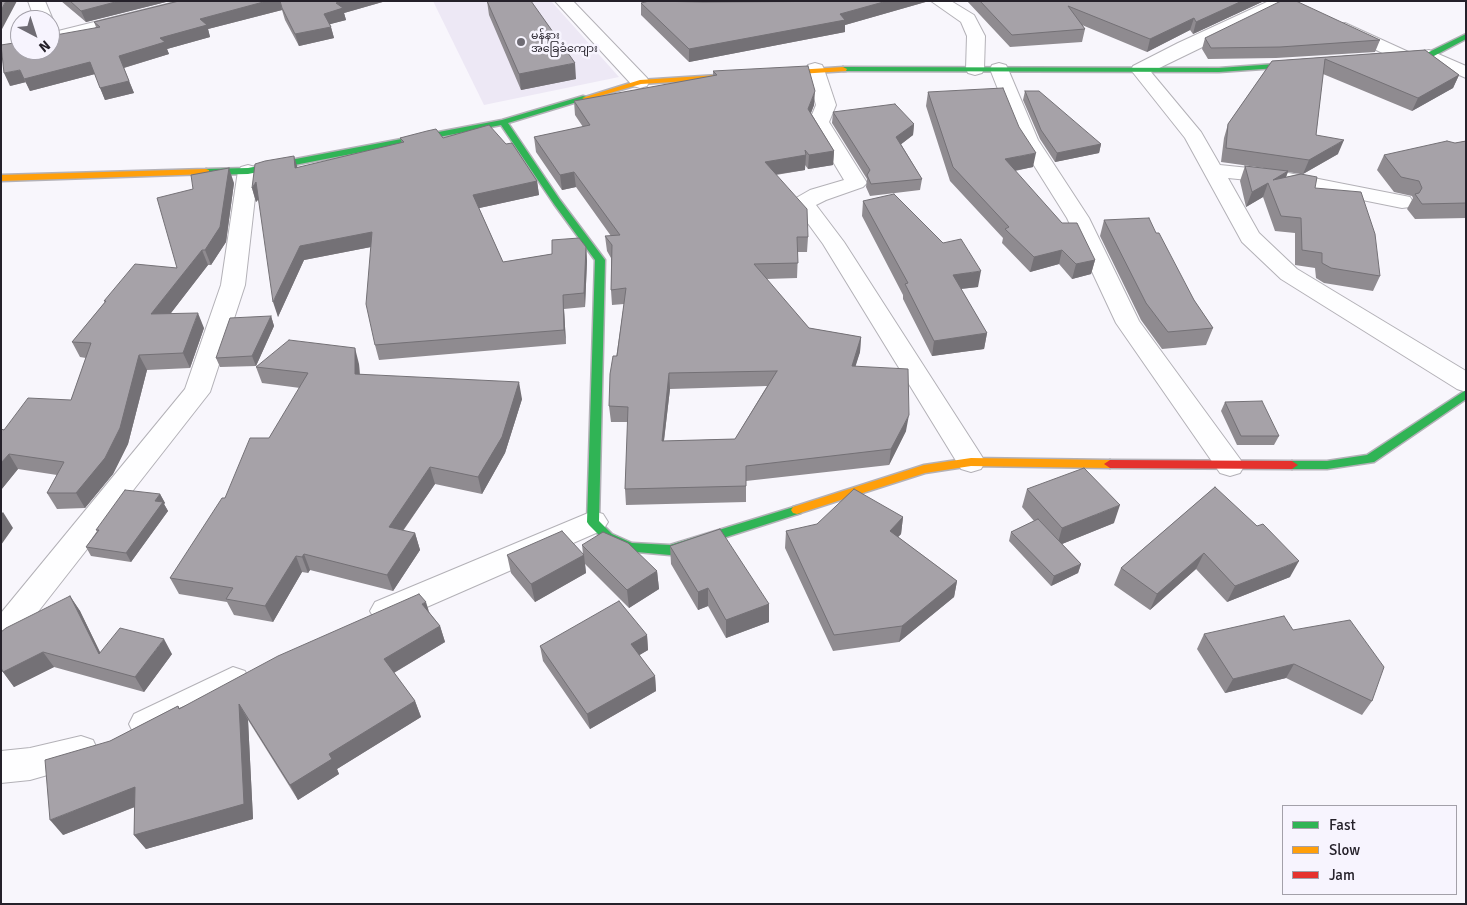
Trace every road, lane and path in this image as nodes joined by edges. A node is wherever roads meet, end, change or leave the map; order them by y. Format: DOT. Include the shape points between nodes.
graph roads {
  1 [pos="202,1"];
  2 [pos="563,1"];
  3 [pos="939,1"];
  4 [pos="1288,3"];
  5 [pos="1330,21"];
  6 [pos="60,34"];
  7 [pos="1466,36"];
  8 [pos="1429,55"];
  9 [pos="1407,58"];
  10 [pos="1387,59"];
  11 [pos="1318,63"];
  12 [pos="815,69"];
  13 [pos="975,69"];
  14 [pos="999,69"];
  15 [pos="1140,70"];
  16 [pos="1466,73"];
  17 [pos="640,82"];
  18 [pos="503,122"];
  19 [pos="1213,170"];
  20 [pos="248,172"];
  21 [pos="1,178"];
  22 [pos="1402,202"];
  23 [pos="1466,383"];
  24 [pos="1466,394"];
  25 [pos="971,462"];
  26 [pos="1230,466"];
  27 [pos="593,522"];
  28 [pos="362,621"];
  29 [pos="1,636"];
  30 [pos="256,669"];
  31 [pos="1,767"];
  1 -- 6 [label="street"];
  2 -- 17 [label="street"];
  3 -- 13 [label="street" via="968,19 976,36"];
  4 -- 15 [label="street" via="1184,47"];
  5 -- 9 [label="street"];
  7 -- 8 [label="street"];
  8 -- 9 [label="street"];
  8 -- 16 [label="street"];
  9 -- 10 [label="street"];
  11 -- 15 [label="street" via="1219,70"];
  12 -- 13 [label="street"];
  12 -- 17 [label="street"];
  12 -- 25 [label="street" via="826,105 819,122 856,184 818,195 804,203 833,242"];
  13 -- 14 [label="street"];
  14 -- 15 [label="street"];
  14 -- 26 [label="street" via="1028,140 1078,218 1128,323"];
  15 -- 19 [label="street" via="1194,136"];
  17 -- 18 [label="street"];
  18 -- 20 [label="street"];
  18 -- 27 [label="street" via="600,260"];
  19 -- 22 [label="street" via="1278,177"];
  19 -- 23 [label="street" via="1250,237 1289,274"];
  20 -- 21 [label="street"];
  20 -- 29 [label="street" via="233,285 197,392"];
  24 -- 26 [label="street" via="1370,458 1327,464"];
  25 -- 26 [label="street"];
  25 -- 27 [label="street" via="924,469 670,550 630,548 608,537"];
  27 -- 28 [label="street"];
  30 -- 31 [label="street" via="116,739 30,764"];
}
